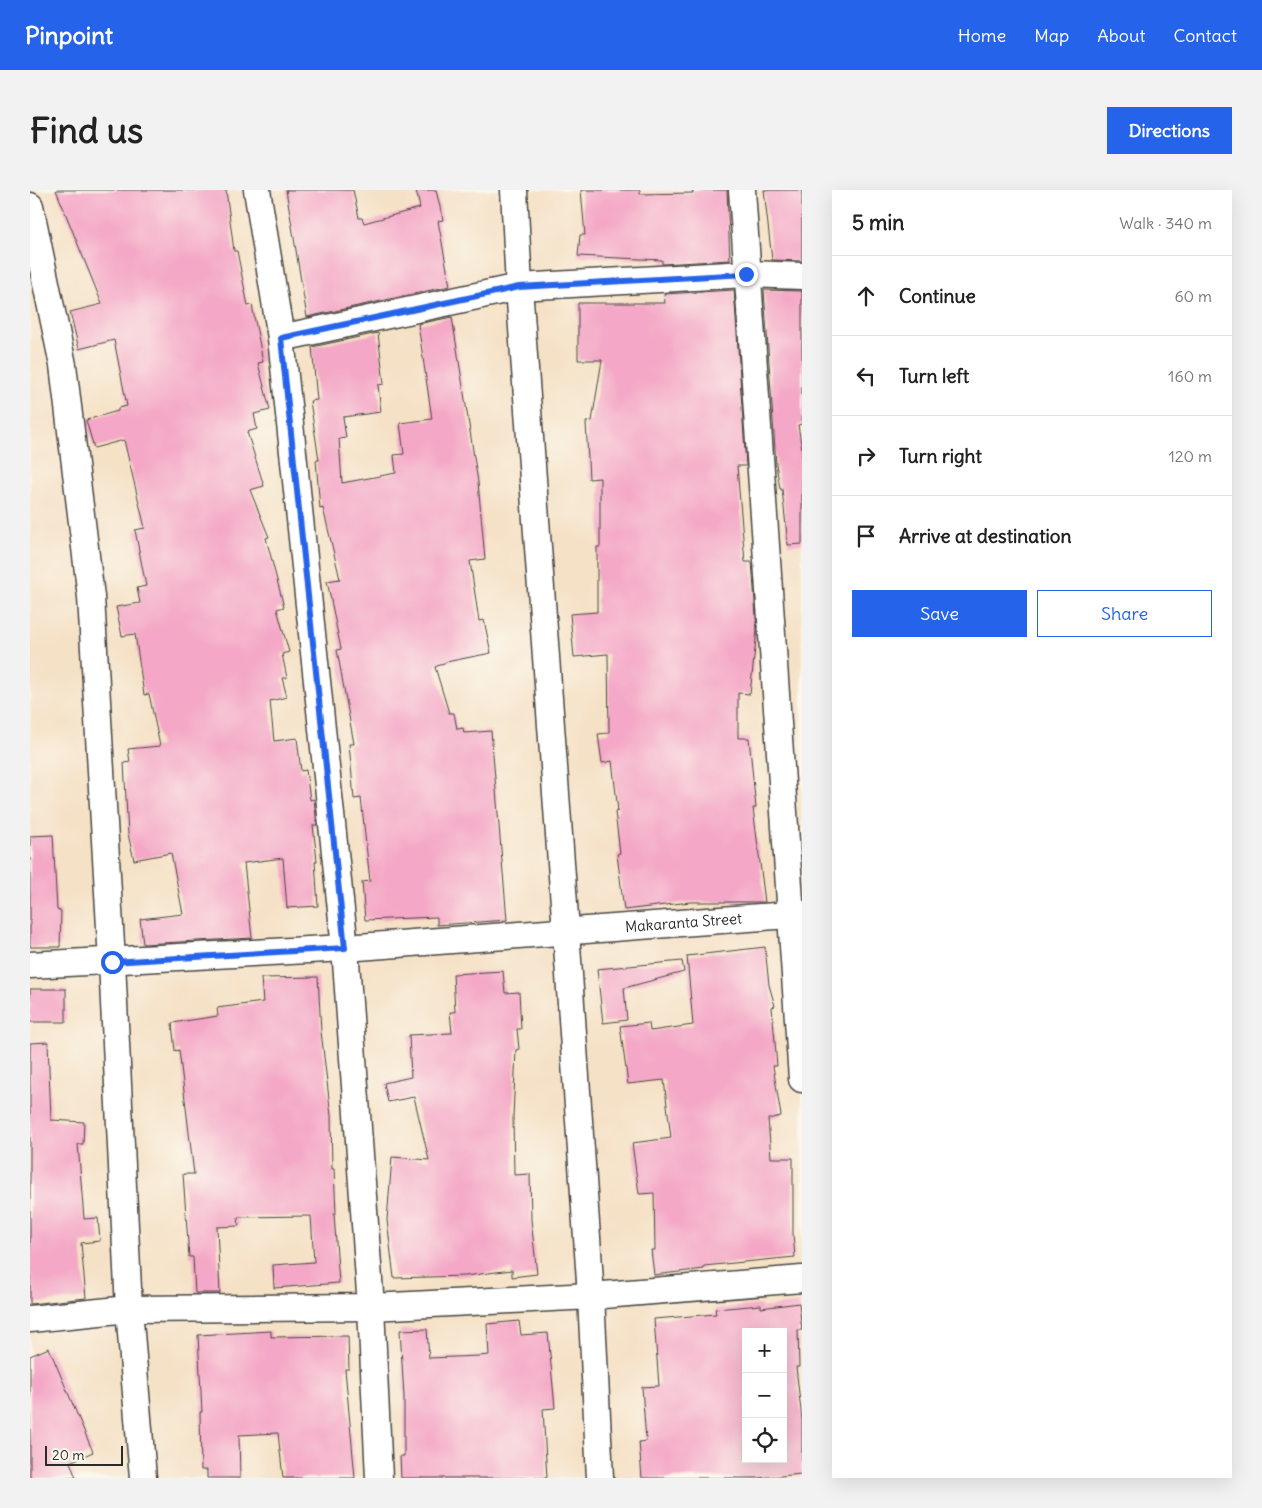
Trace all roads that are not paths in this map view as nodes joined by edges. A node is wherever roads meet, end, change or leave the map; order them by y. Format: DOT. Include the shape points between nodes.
graph roads {
  1 [pos="258,190"];
  2 [pos="514,190"];
  3 [pos="742,190"];
  4 [pos="30,206"];
  5 [pos="746,274"];
  6 [pos="802,276"];
  7 [pos="519,287"];
  8 [pos="281,338"];
  9 [pos="796,915"];
  10 [pos="566,932"];
  11 [pos="345,948"];
  12 [pos="112,962"];
  13 [pos="30,965"];
  14 [pos="802,1079"];
  15 [pos="802,1279"];
  16 [pos="591,1296"];
  17 [pos="371,1307"];
  18 [pos="129,1309"];
  19 [pos="30,1319"];
  20 [pos="143,1478"];
  21 [pos="379,1478"];
  22 [pos="600,1478"];
  1 -- 8 [label="street"];
  2 -- 7 [label="street"];
  3 -- 5 [label="street"];
  4 -- 12 [label="street" via="63,365 91,597"];
  5 -- 6 [label="street"];
  5 -- 7 [label="street"];
  5 -- 9 [label="street"];
  7 -- 8 [label="street"];
  7 -- 10 [label="street"];
  8 -- 11 [label="street"];
  9 -- 10 [label="street, Makaranta Street"];
  9 -- 14 [label="street"];
  10 -- 11 [label="street, Makaranta Street"];
  10 -- 16 [label="street"];
  11 -- 12 [label="street, Makaranta Street"];
  11 -- 17 [label="street"];
  12 -- 13 [label="street, Makaranta Street"];
  12 -- 18 [label="street"];
  15 -- 16 [label="street"];
  16 -- 17 [label="street"];
  16 -- 22 [label="street"];
  17 -- 18 [label="street"];
  17 -- 21 [label="street"];
  18 -- 19 [label="street"];
  18 -- 20 [label="street"];
}
